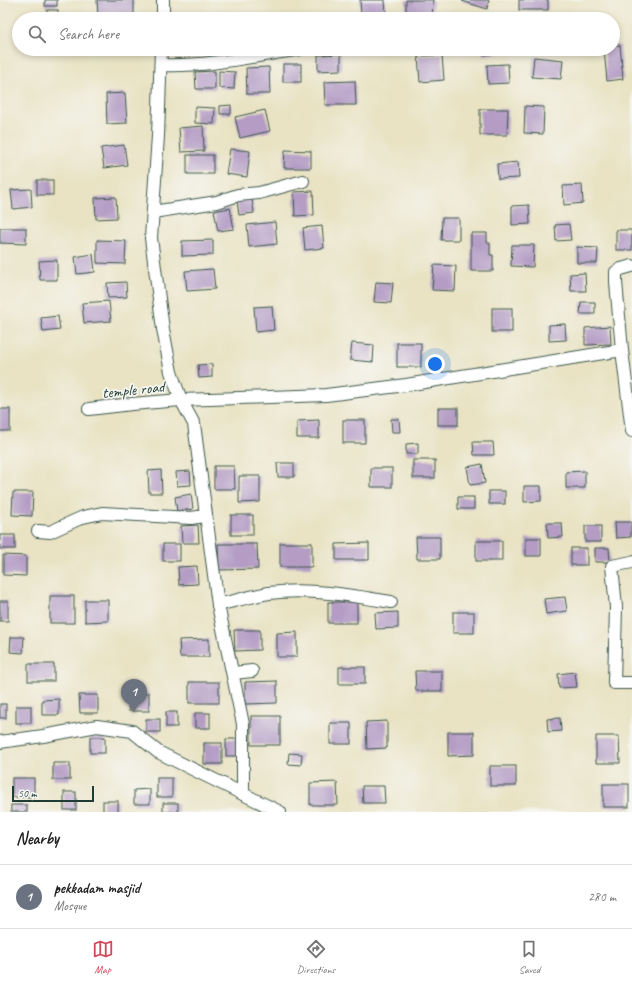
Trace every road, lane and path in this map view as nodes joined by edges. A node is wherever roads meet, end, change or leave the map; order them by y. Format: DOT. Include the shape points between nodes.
graph roads {
  1 [pos="163,0"];
  2 [pos="163,12"];
  3 [pos="161,56"];
  4 [pos="257,56"];
  5 [pos="161,65"];
  6 [pos="303,181"];
  7 [pos="153,212"];
  8 [pos="632,266"];
  9 [pos="622,350"];
  10 [pos="181,400"];
  11 [pos="89,409"];
  12 [pos="632,431"];
  13 [pos="205,516"];
  14 [pos="38,531"];
  15 [pos="632,562"];
  16 [pos="391,602"];
  17 [pos="218,605"];
  18 [pos="252,671"];
  19 [pos="233,673"];
  20 [pos="632,683"];
  21 [pos="0,742"];
  22 [pos="243,794"];
  23 [pos="280,812"];
  1 -- 2 [label="street"];
  3 -- 5 [label="street"];
  4 -- 5 [label="street" via="197,65"];
  5 -- 7 [label="street"];
  6 -- 7 [label="street" via="217,202"];
  7 -- 10 [label="street" via="151,238 163,329 171,372"];
  8 -- 9 [label="street" via="616,272"];
  9 -- 10 [label="street, temple road" via="476,375 333,394"];
  9 -- 12 [label="street"];
  10 -- 11 [label="street, temple road"];
  10 -- 13 [label="street" via="194,424"];
  13 -- 14 [label="street" via="190,518 102,513 83,517 50,532"];
  13 -- 17 [label="street"];
  15 -- 20 [label="street" via="612,566 616,607 614,683"];
  16 -- 17 [label="street" via="312,591 269,593"];
  17 -- 19 [label="street"];
  18 -- 19 [label="street"];
  19 -- 22 [label="street" via="243,724"];
  21 -- 22 [label="street" via="97,726 132,731 158,752"];
  22 -- 23 [label="street"];
}
